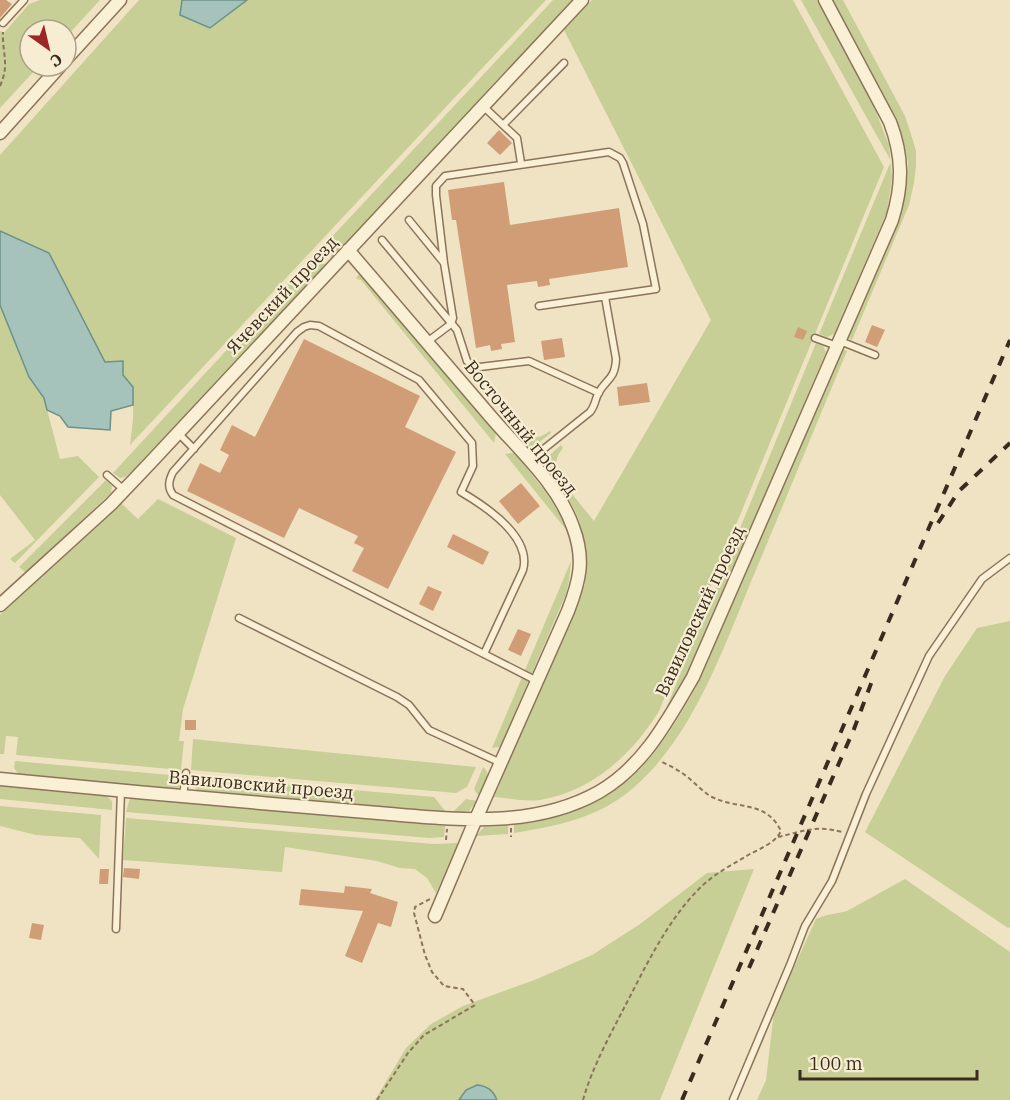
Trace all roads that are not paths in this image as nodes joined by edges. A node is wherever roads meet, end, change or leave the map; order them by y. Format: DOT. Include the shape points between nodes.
graph roads {
  1 [pos="24,0"];
  2 [pos="120,0"];
  3 [pos="582,0"];
  4 [pos="825,0"];
  5 [pos="3,23"];
  6 [pos="78,46"];
  7 [pos="564,63"];
  8 [pos="49,78"];
  9 [pos="483,106"];
  10 [pos="504,125"];
  11 [pos="0,133"];
  12 [pos="521,163"];
  13 [pos="410,220"];
  14 [pos="382,240"];
  15 [pos="348,250"];
  16 [pos="444,263"];
  17 [pos="605,297"];
  18 [pos="539,306"];
  19 [pos="451,324"];
  20 [pos="815,338"];
  21 [pos="427,342"];
  22 [pos="838,344"];
  23 [pos="875,354"];
  24 [pos="599,393"];
  25 [pos="178,434"];
  26 [pos="194,448"];
  27 [pos="529,461"];
  28 [pos="107,475"];
  29 [pos="124,490"];
  30 [pos="1010,558"];
  31 [pos="0,605"];
  32 [pos="239,618"];
  33 [pos="484,654"];
  34 [pos="537,681"];
  35 [pos="501,763"];
  36 [pos="186,773"];
  37 [pos="0,779"];
  38 [pos="121,791"];
  39 [pos="183,796"];
  40 [pos="475,821"];
  41 [pos="435,916"];
  42 [pos="116,929"];
  43 [pos="733,1100"];
  1 -- 5 [label="lane"];
  2 -- 6 [label="street"];
  3 -- 9 [label="street, Ячевский проезд"];
  4 -- 22 [label="street, Вавиловский проезд" via="890,122 901,161 901,182 892,220"];
  7 -- 10 [label="lane"];
  8 -- 11 [label="street"];
  9 -- 10 [label="lane"];
  9 -- 15 [label="street, Ячевский проезд"];
  10 -- 12 [label="lane" via="517,138"];
  12 -- 16 [label="lane" via="452,174 436,186"];
  12 -- 17 [label="lane" via="609,152 620,158 643,224 656,289"];
  13 -- 16 [label="lane"];
  14 -- 19 [label="lane"];
  15 -- 21 [label="street, Восточный проезд"];
  15 -- 25 [label="street, Ячевский проезд"];
  16 -- 19 [label="lane"];
  17 -- 18 [label="lane"];
  17 -- 24 [label="lane" via="616,368"];
  19 -- 21 [label="lane"];
  19 -- 24 [label="lane" via="473,366 529,361"];
  20 -- 22 [label="lane"];
  21 -- 27 [label="street, Восточный проезд"];
  22 -- 23 [label="lane"];
  22 -- 40 [label="street, Вавиловский проезд" via="693,677 658,736 620,776 572,805 540,814"];
  24 -- 27 [label="lane" via="590,412"];
  25 -- 26 [label="lane"];
  25 -- 29 [label="street, Ячевский проезд"];
  26 -- 33 [label="lane" via="169,479 172,495"];
  26 -- 33 [label="lane" via="304,327 319,326 419,380 471,444 473,466 460,492 496,515 525,556 524,570"];
  27 -- 34 [label="street, Восточный проезд" via="564,504 574,528 581,564 568,611"];
  28 -- 29 [label="lane"];
  29 -- 31 [label="street, Ячевский проезд"];
  30 -- 43 [label="lane" via="982,579 929,656 866,794 832,881 805,926"];
  32 -- 35 [label="lane" via="397,697 429,729"];
  33 -- 34 [label="lane"];
  34 -- 35 [label="street, Восточный проезд"];
  35 -- 40 [label="street, Восточный проезд"];
  36 -- 39 [label="lane"];
  37 -- 38 [label="street, Вавиловский проезд"];
  38 -- 39 [label="street, Вавиловский проезд"];
  38 -- 42 [label="lane"];
  39 -- 40 [label="street, Вавиловский проезд"];
  40 -- 41 [label="street, Восточный проезд"];
}
